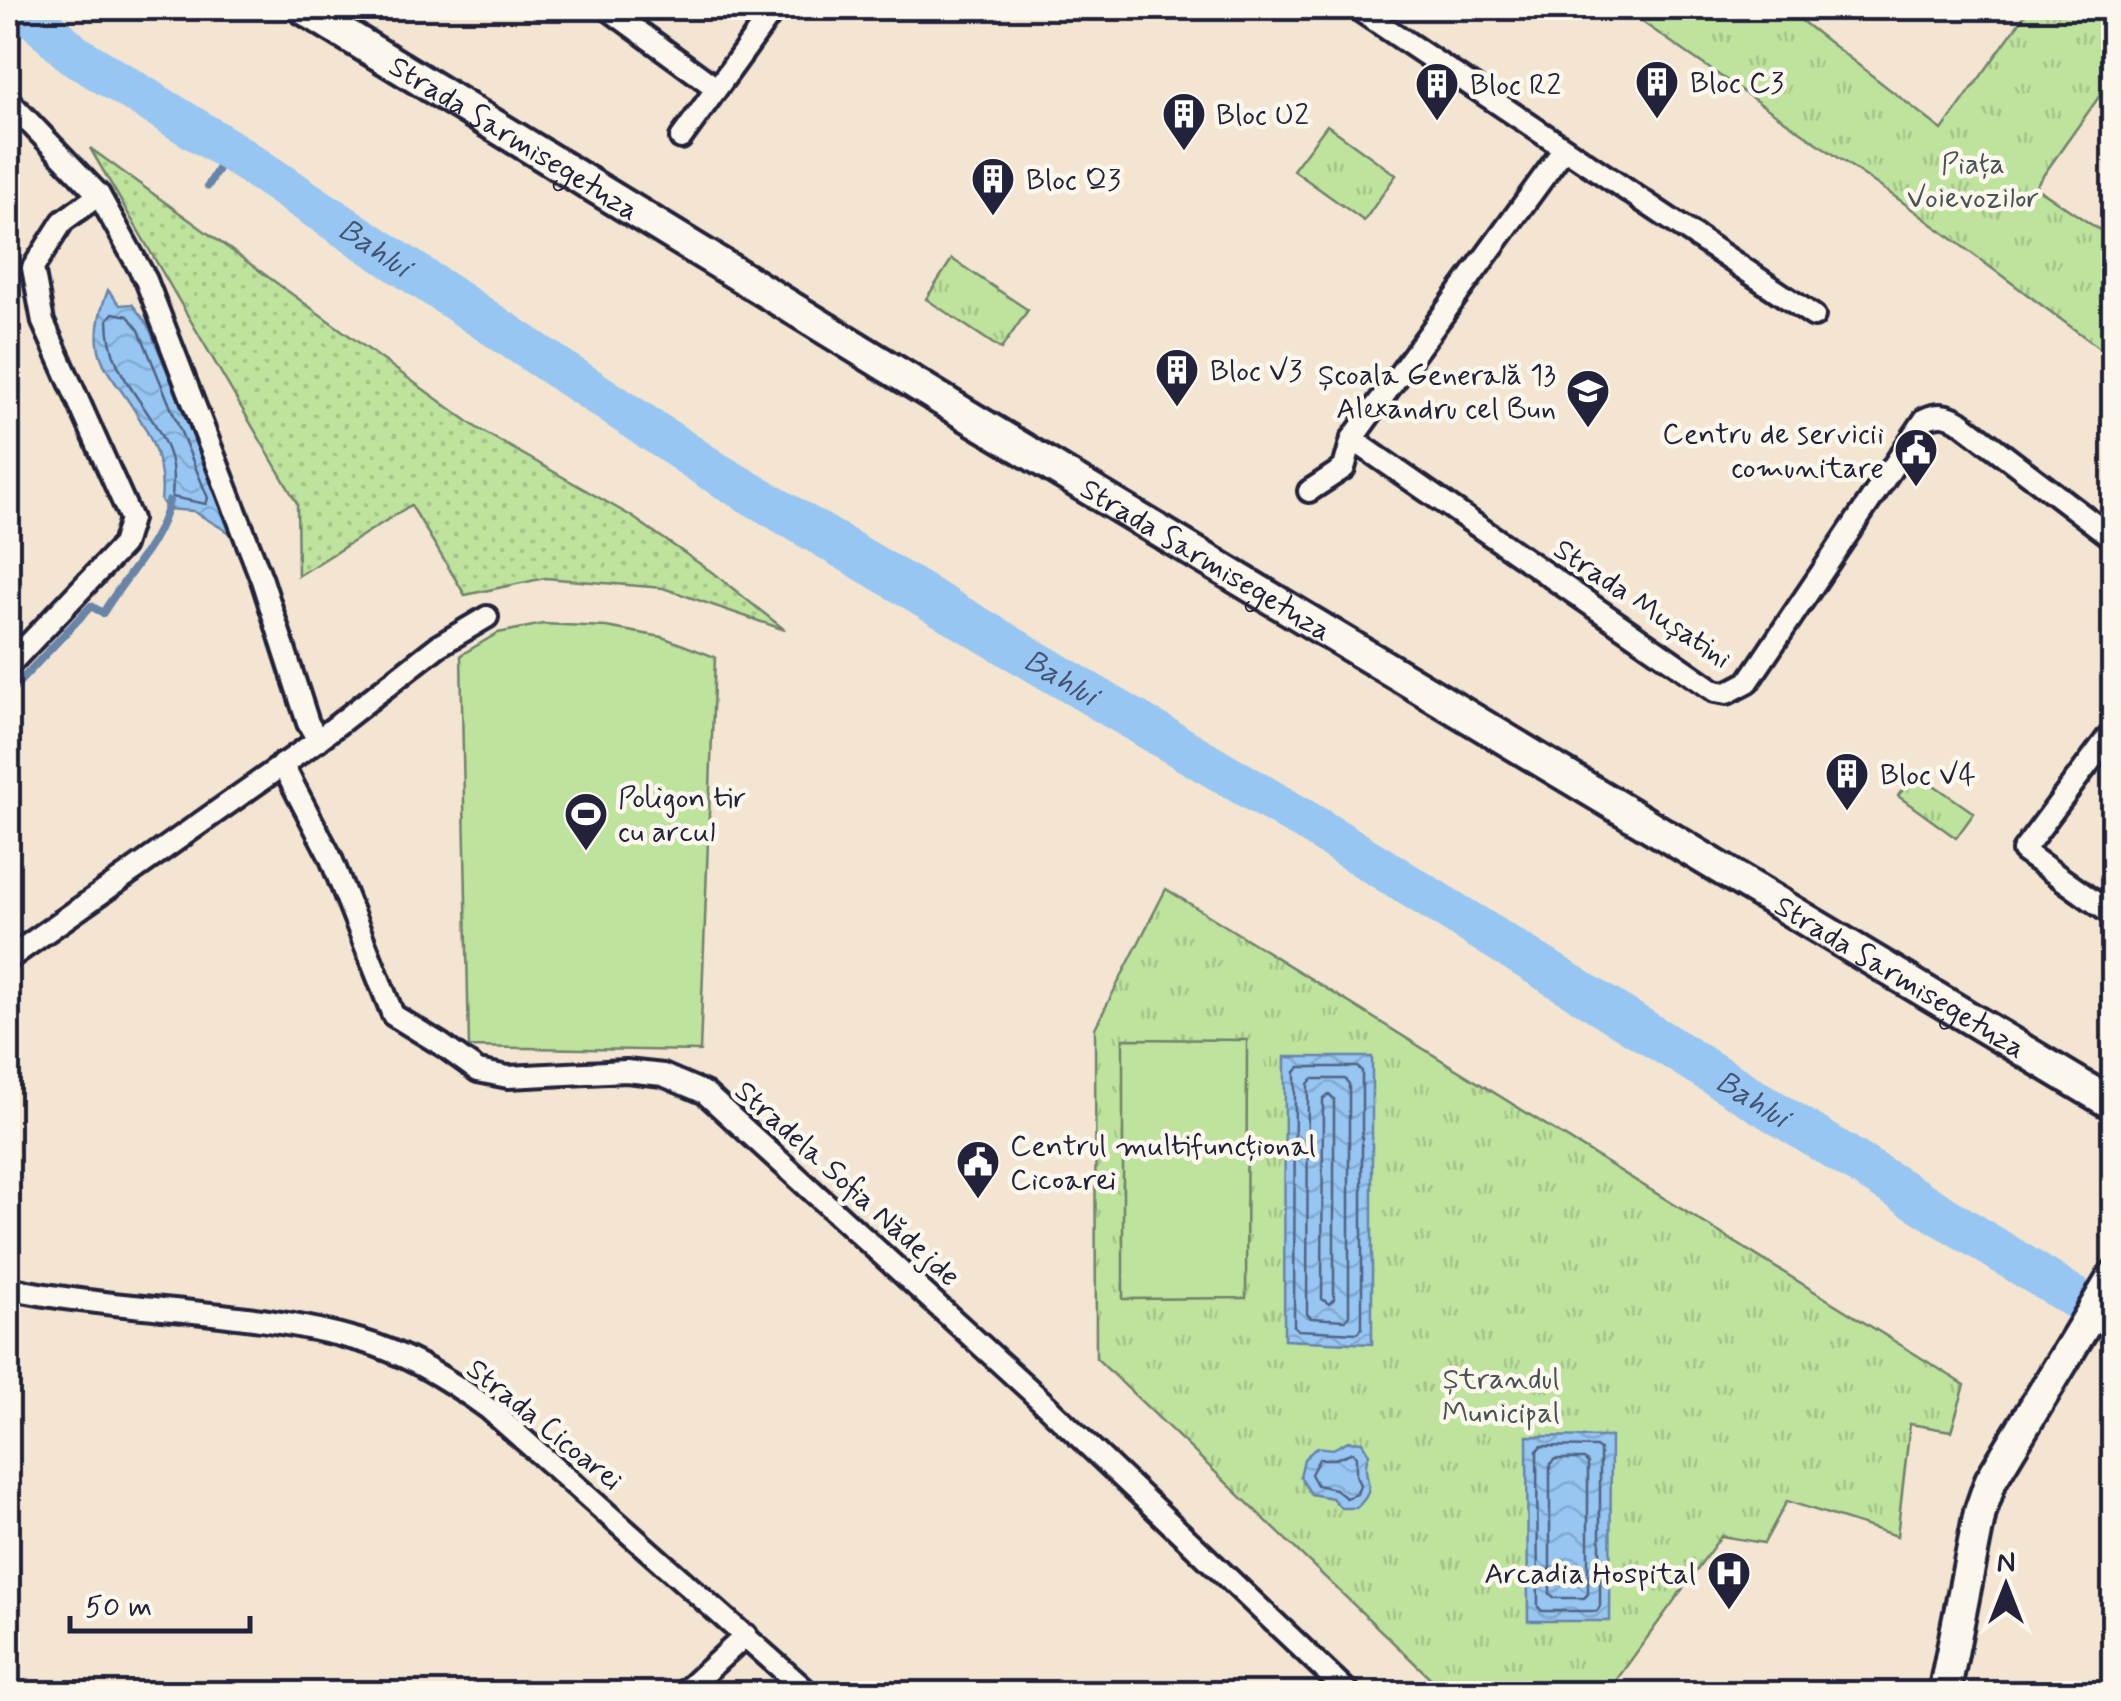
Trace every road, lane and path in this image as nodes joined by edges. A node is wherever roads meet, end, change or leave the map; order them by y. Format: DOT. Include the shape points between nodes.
graph roads {
  1 [pos="303,8"];
  2 [pos="607,8"];
  3 [pos="776,8"];
  4 [pos="1356,8"];
  5 [pos="716,88"];
  6 [pos="8,100"];
  7 [pos="682,138"];
  8 [pos="1564,150"];
  9 [pos="99,195"];
  10 [pos="1814,316"];
  11 [pos="1352,440"];
  12 [pos="1309,491"];
  13 [pos="2114,539"];
  14 [pos="487,617"];
  15 [pos="8,666"];
  16 [pos="2114,730"];
  17 [pos="318,740"];
  18 [pos="282,764"];
  19 [pos="2114,916"];
  20 [pos="8,959"];
  21 [pos="2114,1105"];
  22 [pos="2114,1276"];
  23 [pos="8,1288"];
  24 [pos="746,1635"];
  25 [pos="682,1694"];
  26 [pos="810,1694"];
  27 [pos="1350,1694"];
  28 [pos="1944,1694"];
  1 -- 21 [label="street, Strada Sarmisegetuza"];
  2 -- 5 [label="street"];
  3 -- 5 [label="street"];
  4 -- 8 [label="street"];
  5 -- 7 [label="street"];
  6 -- 9 [label="street"];
  8 -- 10 [label="street"];
  8 -- 11 [label="street"];
  9 -- 15 [label="street" via="63,220 33,268 43,322 130,518 123,545"];
  9 -- 17 [label="street" via="146,280"];
  11 -- 12 [label="street" via="1344,468"];
  11 -- 13 [label="street, Strada Mușatini" via="1715,691 1727,693 1748,682 1933,415 1960,420"];
  14 -- 17 [label="street" via="438,646"];
  16 -- 19 [label="street" via="2023,851"];
  17 -- 18 [label="street"];
  18 -- 20 [label="street"];
  18 -- 27 [label="street, Stradela Sofia Nădejde" via="330,856 393,1016 478,1071 508,1077 626,1071 663,1075 705,1093"];
  22 -- 28 [label="street" via="1991,1480"];
  23 -- 24 [label="street, Strada Cicoarei" via="273,1320 364,1341 404,1358 489,1408"];
  24 -- 25 [label="street"];
  24 -- 26 [label="street, Strada Cicoarei"];
}
